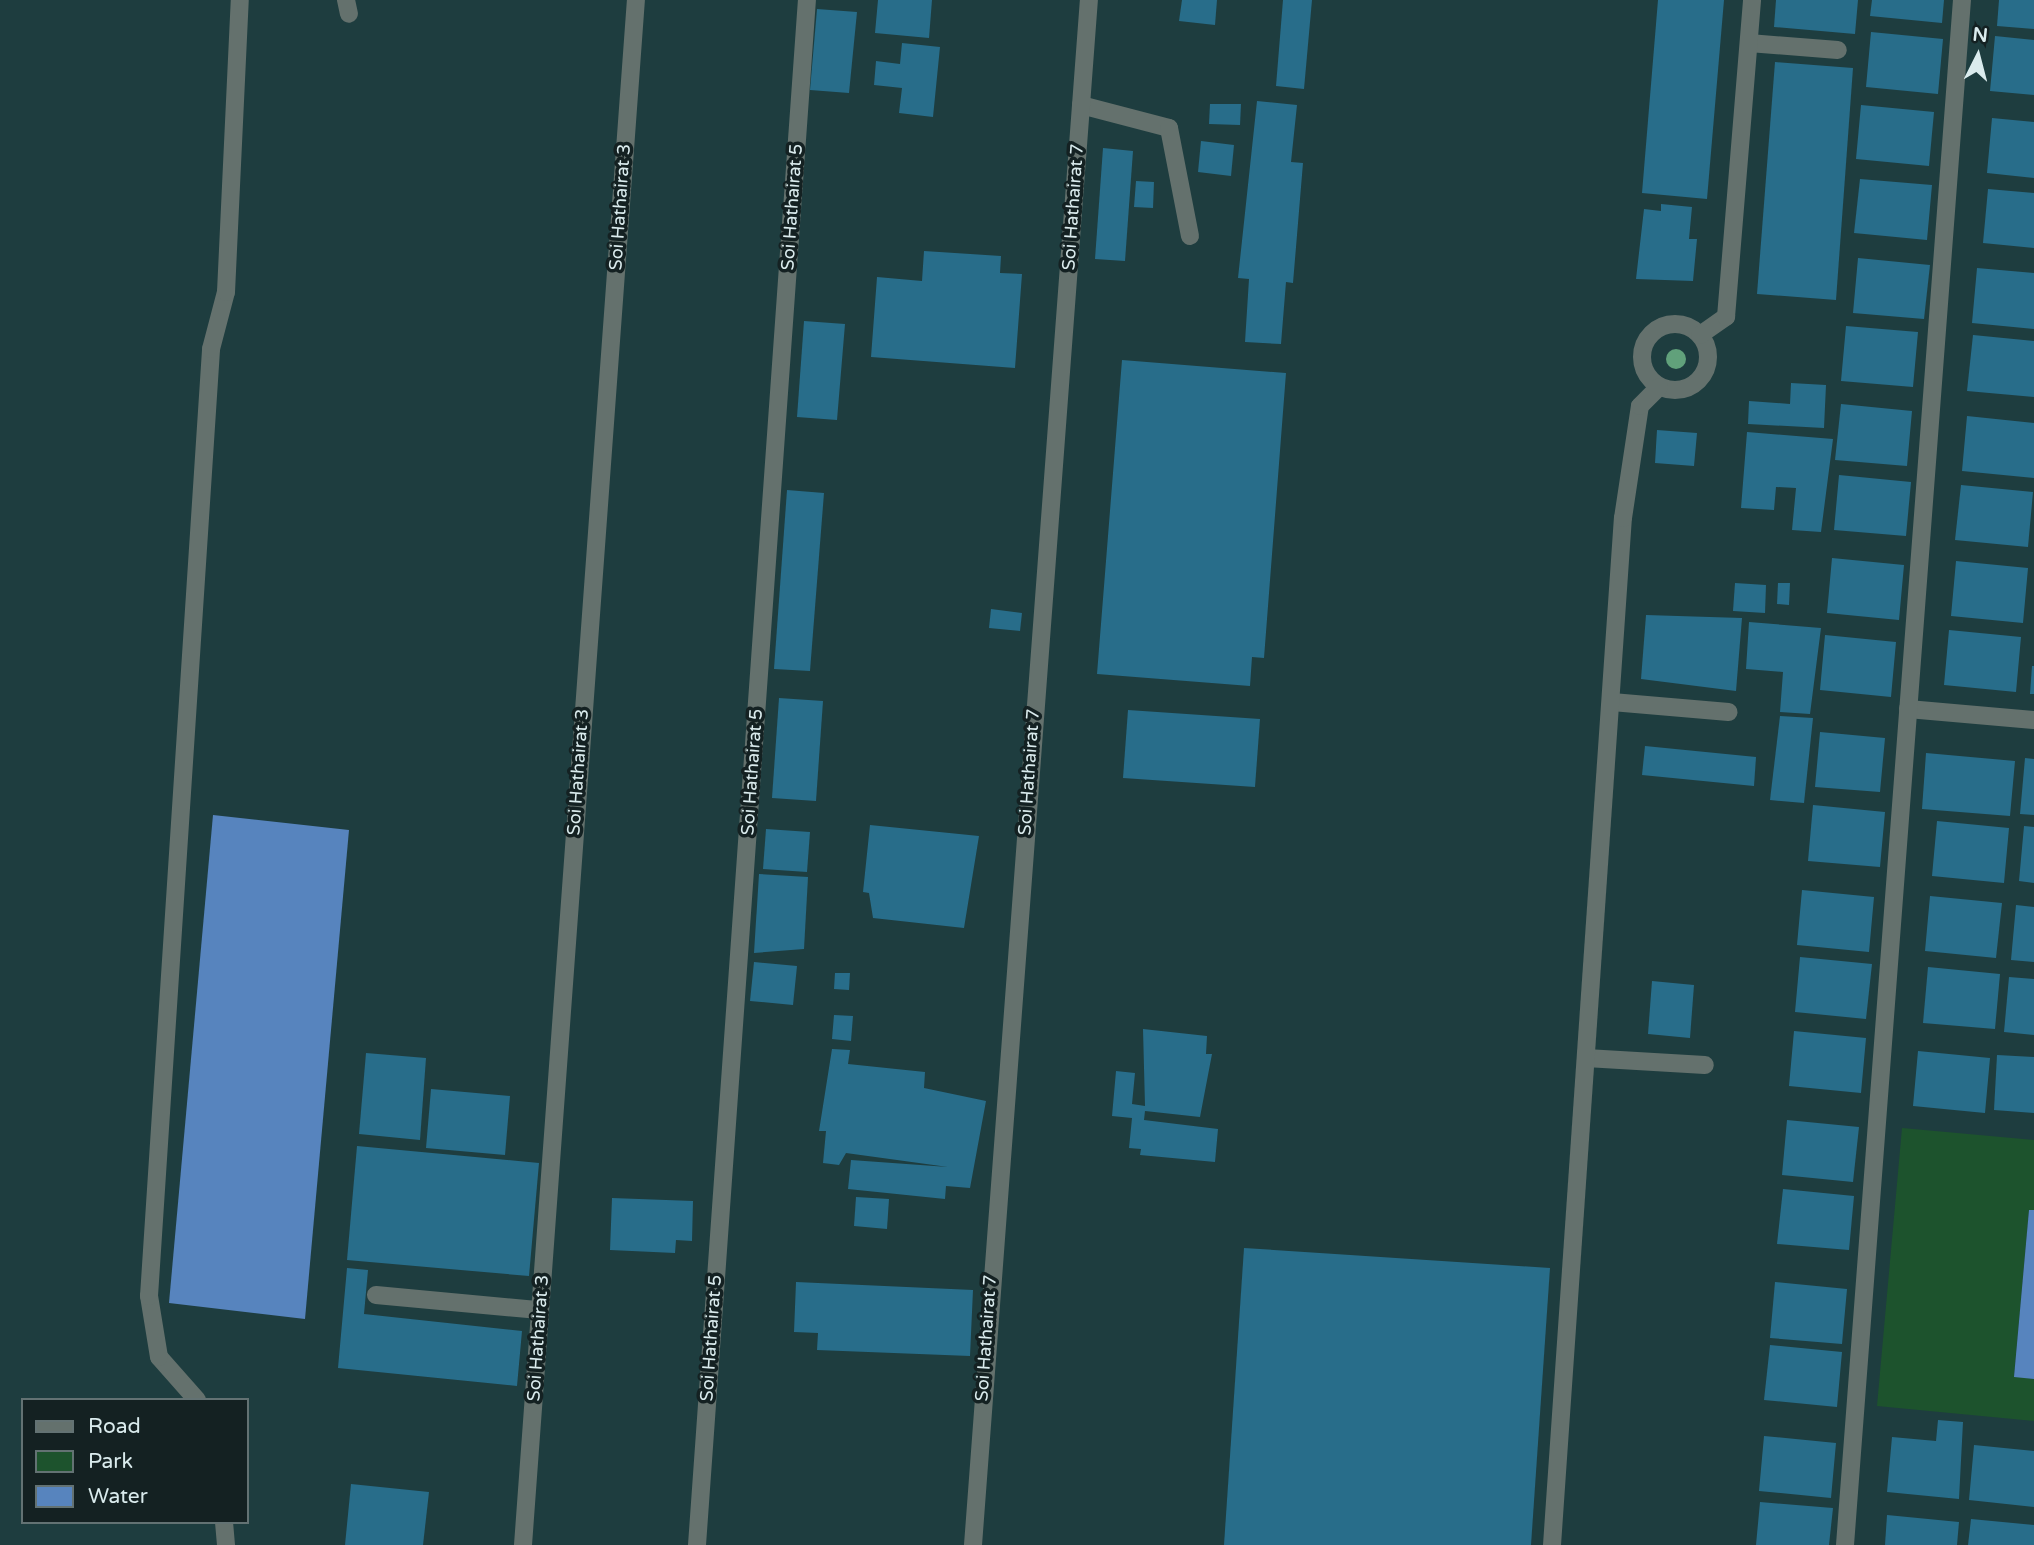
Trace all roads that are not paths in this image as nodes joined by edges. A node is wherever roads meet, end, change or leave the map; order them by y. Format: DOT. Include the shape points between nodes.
graph roads {
  1 [pos="240,0"];
  2 [pos="636,0"];
  3 [pos="807,0"];
  4 [pos="1089,0"];
  5 [pos="1752,0"];
  6 [pos="1962,0"];
  7 [pos="1749,44"];
  8 [pos="1838,50"];
  9 [pos="1081,105"];
  10 [pos="1190,236"];
  11 [pos="1700,335"];
  12 [pos="1659,387"];
  13 [pos="1612,702"];
  14 [pos="1908,709"];
  15 [pos="1729,712"];
  16 [pos="2034,720"];
  17 [pos="1586,1058"];
  18 [pos="1704,1065"];
  19 [pos="376,1294"];
  20 [pos="540,1310"];
  21 [pos="195,1398"];
  22 [pos="224,1524"];
  23 [pos="226,1545"];
  24 [pos="523,1545"];
  25 [pos="697,1545"];
  26 [pos="973,1545"];
  27 [pos="1552,1545"];
  28 [pos="1845,1545"];
  1 -- 21 [label="street" via="226,292 211,349 149,1296 159,1357"];
  2 -- 20 [label="street, Soi Hathairat 3"];
  3 -- 25 [label="street, Soi Hathairat 5"];
  4 -- 9 [label="street, Soi Hathairat 7"];
  5 -- 7 [label="street"];
  6 -- 14 [label="street"];
  7 -- 8 [label="street"];
  7 -- 11 [label="street" via="1726,317"];
  9 -- 10 [label="street" via="1170,128"];
  9 -- 26 [label="street, Soi Hathairat 7"];
  11 -- 12 [label="street" via="1709,356 1701,378 1682,390"];
  11 -- 12 [label="street" via="1683,324 1652,332 1642,361"];
  12 -- 13 [label="street" via="1640,406 1625,505"];
  13 -- 15 [label="street"];
  13 -- 17 [label="street"];
  14 -- 16 [label="street"];
  14 -- 28 [label="street"];
  17 -- 18 [label="street"];
  17 -- 27 [label="street"];
  19 -- 20 [label="street"];
  20 -- 24 [label="street, Soi Hathairat 3"];
  22 -- 23 [label="street"];
}
